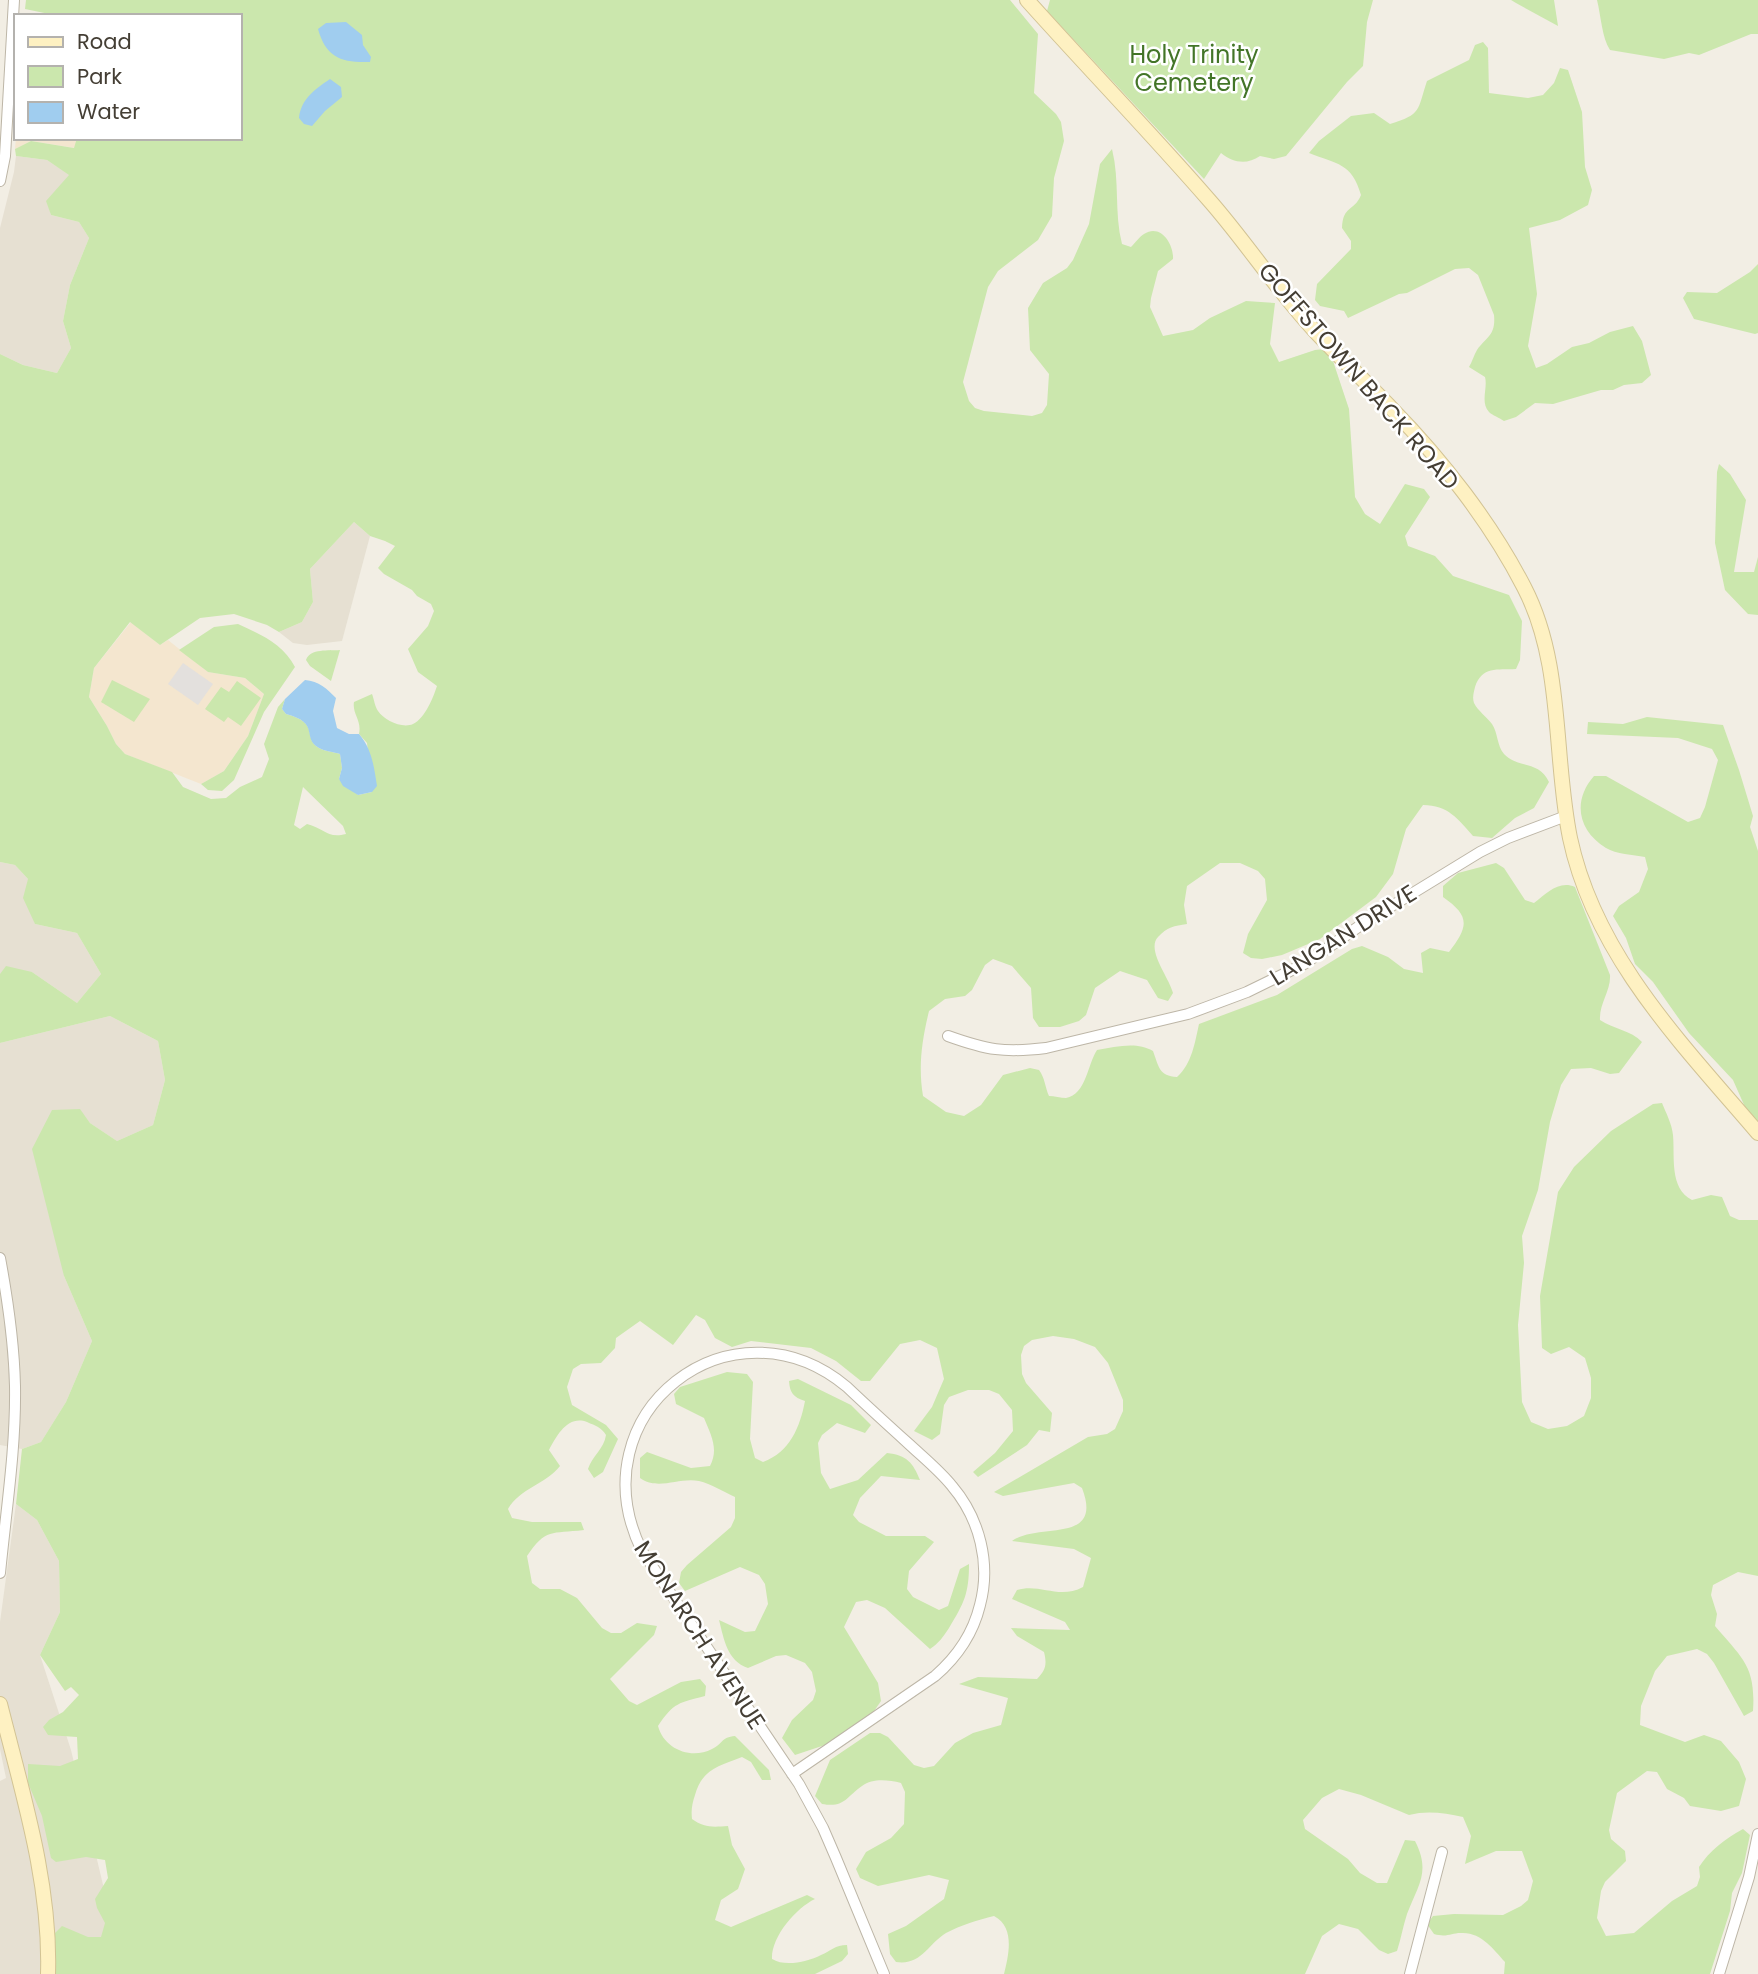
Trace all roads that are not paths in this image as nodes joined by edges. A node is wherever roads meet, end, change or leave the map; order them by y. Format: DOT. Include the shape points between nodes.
graph roads {
  1 [pos="1027,0"];
  2 [pos="14,16"];
  3 [pos="0,181"];
  4 [pos="1566,816"];
  5 [pos="948,1037"];
  6 [pos="1758,1133"];
  7 [pos="0,1258"];
  8 [pos="0,1573"];
  9 [pos="0,1704"];
  10 [pos="792,1774"];
  11 [pos="1758,1834"];
  12 [pos="1443,1852"];
  13 [pos="48,1974"];
  14 [pos="884,1974"];
  15 [pos="1410,1974"];
  16 [pos="1719,1974"];
  1 -- 4 [label="main road, GOFFSTOWN BACK ROAD" via="1203,193 1312,328 1423,442 1487,526 1525,588 1545,641"];
  2 -- 3 [label="street"];
  4 -- 5 [label="street, LANGAN DRIVE" via="1507,838 1461,862 1304,964 1188,1014 1025,1051 992,1050"];
  4 -- 6 [label="main road, GOFFSTOWN BACK ROAD" via="1586,891 1641,992"];
  7 -- 8 [label="street" via="15,1387"];
  9 -- 13 [label="main road" via="36,1854 46,1918"];
  10 -- 10 [label="street, MONARCH AVENUE" via="642,1551 625,1500 631,1445 652,1406 693,1370 746,1354 800,1360 847,1387 951,1484 970,1512 984,1555 979,1611 952,1661"];
  10 -- 14 [label="street, MONARCH AVENUE" via="826,1835"];
  11 -- 16 [label="street"];
  12 -- 15 [label="street"];
}
